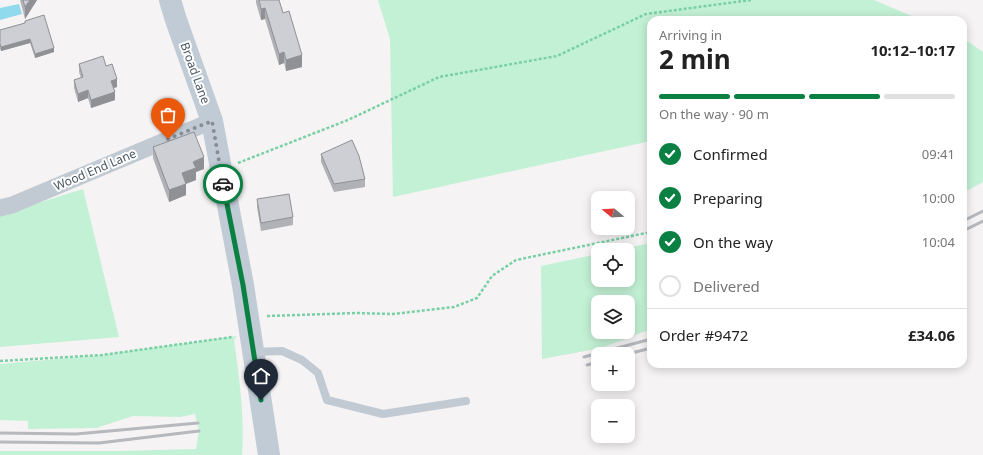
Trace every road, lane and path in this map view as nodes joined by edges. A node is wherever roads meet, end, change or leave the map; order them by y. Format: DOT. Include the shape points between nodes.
graph roads {
  1 [pos="170,0"];
  2 [pos="751,0"];
  3 [pos="212,121"];
  4 [pos="237,163"];
  5 [pos="0,208"];
  6 [pos="647,233"];
  7 [pos="248,317"];
  8 [pos="236,336"];
  9 [pos="254,352"];
  10 [pos="0,361"];
  11 [pos="466,401"];
  12 [pos="270,455"];
  1 -- 3 [label="main road, Broad Lane"];
  2 -- 4 [label="path" via="646,14 557,56 439,77 348,120"];
  3 -- 5 [label="street, Wood End Lane"];
  3 -- 7 [label="main road, Broad Lane"];
  6 -- 7 [label="path" via="516,260 492,276 477,298 454,307 393,314"];
  7 -- 9 [label="main road, Broad Lane"];
  8 -- 10 [label="path" via="102,355"];
  9 -- 11 [label="lane" via="282,351 302,360 318,373 327,400 383,414"];
  9 -- 12 [label="main road, Broad Lane"];
}
